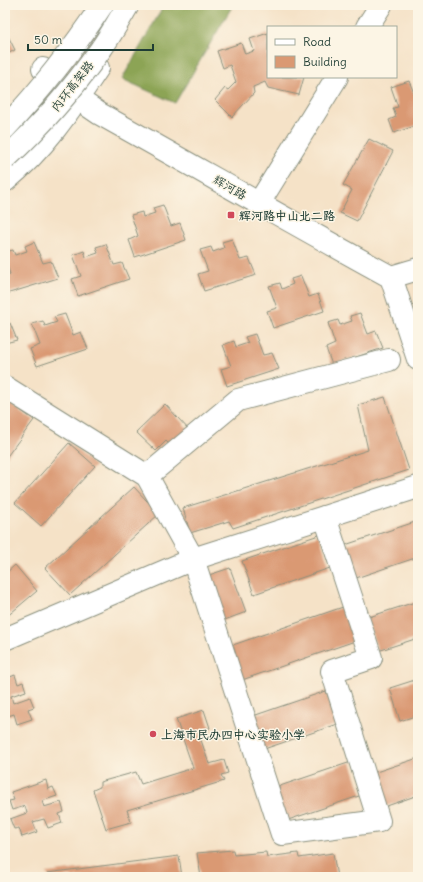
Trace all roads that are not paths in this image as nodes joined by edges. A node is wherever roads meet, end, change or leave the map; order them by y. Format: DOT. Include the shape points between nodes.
graph roads {
  1 [pos="93,5"];
  2 [pos="102,5"];
  3 [pos="128,5"];
  4 [pos="138,5"];
  5 [pos="381,5"];
  6 [pos="368,26"];
  7 [pos="43,69"];
  8 [pos="336,78"];
  9 [pos="78,99"];
  10 [pos="5,115"];
  11 [pos="5,128"];
  12 [pos="10,169"];
  13 [pos="5,189"];
  14 [pos="259,203"];
  15 [pos="418,269"];
  16 [pos="392,277"];
  17 [pos="418,359"];
  18 [pos="390,360"];
  19 [pos="5,387"];
  20 [pos="147,476"];
  21 [pos="418,487"];
  22 [pos="324,517"];
  23 [pos="193,559"];
  24 [pos="5,639"];
  1 -- 7 [label="main road"];
  2 -- 11 [label="main road, 内环高架路, bridge" via="78,42 28,104"];
  3 -- 12 [label="main road, 内环高架路, bridge" via="101,49 35,131"];
  4 -- 9 [label="main road"];
  5 -- 6 [label="main road"];
  7 -- 9 [label="main road, 辉河路"];
  7 -- 10 [label="main road"];
  8 -- 14 [label="main road"];
  9 -- 12 [label="main road" via="63,120"];
  9 -- 14 [label="main road, 辉河路" via="100,114"];
  12 -- 13 [label="main road"];
  14 -- 16 [label="main road, 辉河路" via="307,232"];
  15 -- 16 [label="main road"];
  16 -- 17 [label="main road"];
  18 -- 20 [label="main road" via="238,400"];
  19 -- 20 [label="main road"];
  20 -- 23 [label="main road"];
  21 -- 22 [label="main road"];
  22 -- 23 [label="main road"];
  22 -- 23 [label="main road" via="371,658 332,671 378,821 282,834"];
  23 -- 24 [label="main road"];
}
